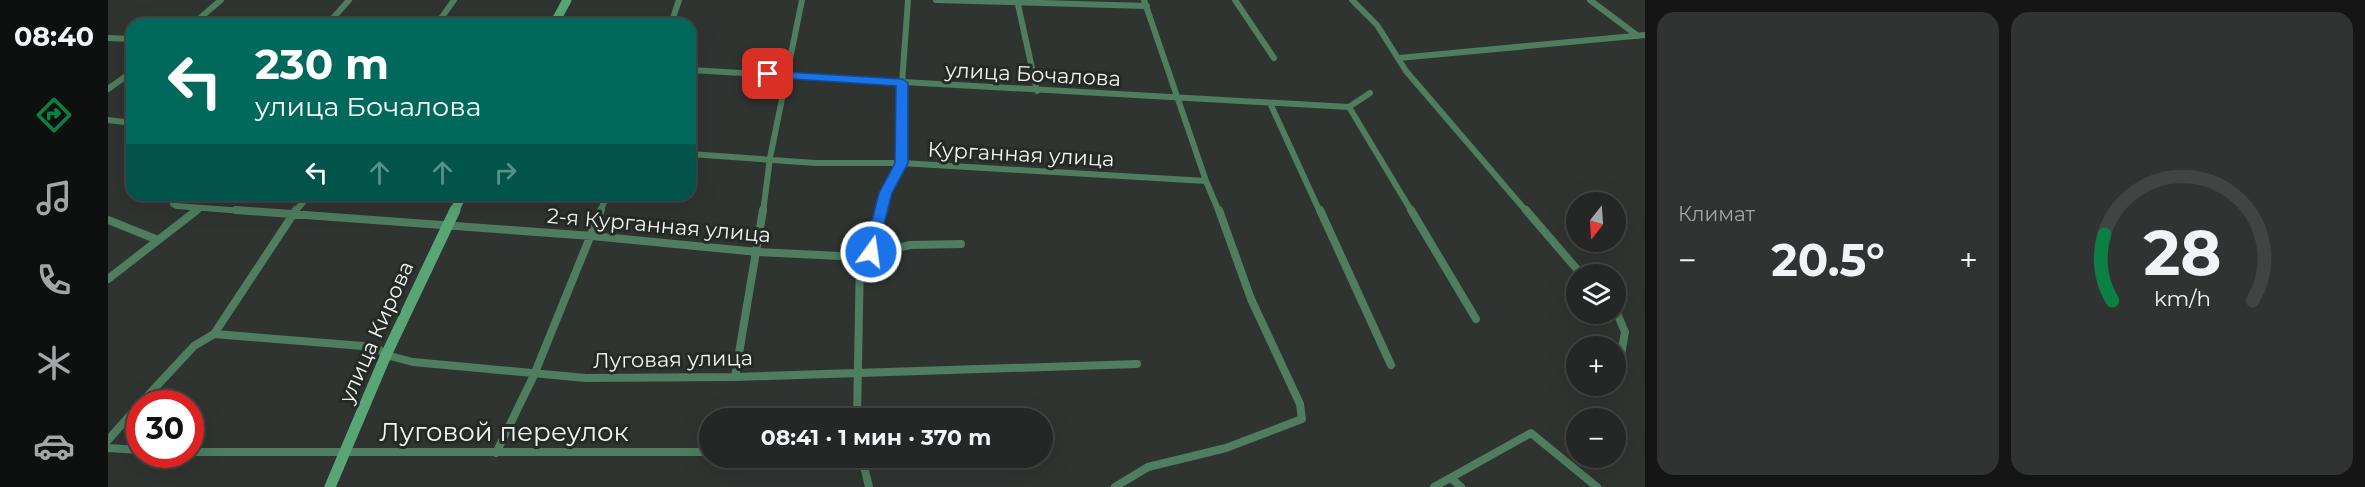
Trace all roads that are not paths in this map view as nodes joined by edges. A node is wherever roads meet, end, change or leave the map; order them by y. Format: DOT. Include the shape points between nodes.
graph roads {
  1 [pos="221,0"];
  2 [pos="349,0"];
  3 [pos="454,0"];
  4 [pos="567,0"];
  5 [pos="679,0"];
  6 [pos="802,0"];
  7 [pos="908,0"];
  8 [pos="936,0"];
  9 [pos="1235,0"];
  10 [pos="1352,0"];
  11 [pos="1590,0"];
  12 [pos="1017,1"];
  13 [pos="1145,3"];
  14 [pos="200,18"];
  15 [pos="333,18"];
  16 [pos="441,18"];
  17 [pos="557,18"];
  18 [pos="673,18"];
  19 [pos="1642,35"];
  20 [pos="108,38"];
  21 [pos="126,39"];
  22 [pos="1274,58"];
  23 [pos="1399,58"];
  24 [pos="696,70"];
  25 [pos="788,75"];
  26 [pos="126,76"];
  27 [pos="902,83"];
  28 [pos="108,88"];
  29 [pos="1037,91"];
  30 [pos="1370,93"];
  31 [pos="1178,98"];
  32 [pos="1270,103"];
  33 [pos="1349,106"];
  34 [pos="108,120"];
  35 [pos="126,122"];
  36 [pos="696,154"];
  37 [pos="770,158"];
  38 [pos="902,163"];
  39 [pos="1206,181"];
  40 [pos="174,201"];
  41 [pos="304,201"];
  42 [pos="459,201"];
  43 [pos="605,201"];
  44 [pos="200,208"];
  45 [pos="293,214"];
  46 [pos="108,219"];
  47 [pos="445,227"];
  48 [pos="592,236"];
  49 [pos="158,240"];
  50 [pos="961,244"];
  51 [pos="758,252"];
  52 [pos="871,252"];
  53 [pos="860,257"];
  54 [pos="1572,264"];
  55 [pos="108,279"];
  56 [pos="1476,320"];
  57 [pos="214,334"];
  58 [pos="386,355"];
  59 [pos="1137,364"];
  60 [pos="1391,365"];
  61 [pos="858,372"];
  62 [pos="534,375"];
  63 [pos="735,377"];
  64 [pos="153,390"];
  65 [pos="857,408"];
  66 [pos="126,420"];
  67 [pos="108,440"];
  68 [pos="108,448"];
  69 [pos="126,449"];
  70 [pos="204,452"];
  71 [pos="699,452"];
  72 [pos="344,453"];
  73 [pos="496,453"];
  74 [pos="864,468"];
  75 [pos="1452,479"];
  76 [pos="330,487"];
  77 [pos="869,487"];
  78 [pos="1115,487"];
  79 [pos="1434,487"];
  80 [pos="1461,487"];
  81 [pos="1598,487"];
  1 -- 14 [label="street"];
  2 -- 15 [label="street"];
  3 -- 16 [label="street"];
  4 -- 17 [label="street"];
  5 -- 18 [label="street"];
  6 -- 25 [label="street"];
  7 -- 27 [label="street"];
  8 -- 12 [label="street"];
  9 -- 22 [label="street"];
  10 -- 23 [label="street" via="1377,25"];
  11 -- 19 [label="street"];
  12 -- 13 [label="street"];
  12 -- 29 [label="street"];
  13 -- 31 [label="street"];
  19 -- 23 [label="street"];
  20 -- 21 [label="street"];
  23 -- 54 [label="street" via="1406,71"];
  24 -- 25 [label="street, улица Бочалова"];
  25 -- 27 [label="street, улица Бочалова"];
  25 -- 37 [label="street"];
  26 -- 28 [label="street"];
  27 -- 29 [label="street, улица Бочалова"];
  27 -- 38 [label="street"];
  29 -- 31 [label="street, улица Бочалова"];
  30 -- 33 [label="street"];
  31 -- 32 [label="street, улица Бочалова"];
  31 -- 39 [label="street"];
  32 -- 33 [label="street, улица Бочалова"];
  32 -- 60 [label="street"];
  33 -- 56 [label="street"];
  34 -- 35 [label="street"];
  36 -- 37 [label="street, Курганная улица"];
  37 -- 38 [label="street, Курганная улица" via="815,163"];
  37 -- 51 [label="street"];
  38 -- 39 [label="street, Курганная улица"];
  38 -- 52 [label="street" via="885,193"];
  39 -- 78 [label="street" via="1251,299 1300,404 1302,419 1226,448 1148,467"];
  40 -- 44 [label="street, 2-я Курганная улица" via="173,204"];
  41 -- 45 [label="street"];
  42 -- 47 [label="street, улица Кирова"];
  43 -- 48 [label="street"];
  44 -- 45 [label="street, 2-я Курганная улица"];
  44 -- 49 [label="street"];
  45 -- 47 [label="street, 2-я Курганная улица"];
  45 -- 57 [label="street"];
  46 -- 49 [label="street"];
  47 -- 48 [label="street, 2-я Курганная улица"];
  47 -- 58 [label="street, улица Кирова"];
  48 -- 51 [label="street, 2-я Курганная улица"];
  48 -- 62 [label="street"];
  49 -- 55 [label="street"];
  50 -- 52 [label="street, 2-я Курганная улица" via="928,242"];
  51 -- 53 [label="street, 2-я Курганная улица"];
  51 -- 63 [label="street"];
  52 -- 53 [label="street, 2-я Курганная улица"];
  53 -- 61 [label="street"];
  57 -- 58 [label="street, Луговая улица" via="376,347"];
  57 -- 64 [label="street" via="194,346"];
  58 -- 62 [label="street, Луговая улица" via="413,362"];
  58 -- 72 [label="street, улица Кирова"];
  59 -- 61 [label="street, Луговая улица"];
  61 -- 63 [label="street, Луговая улица"];
  61 -- 65 [label="street"];
  62 -- 63 [label="street, Луговая улица"];
  62 -- 73 [label="street"];
  66 -- 67 [label="street"];
  68 -- 69 [label="street"];
  70 -- 72 [label="street, Луговой переулок"];
  71 -- 73 [label="street, Луговой переулок"];
  72 -- 73 [label="street, Луговой переулок"];
  72 -- 76 [label="street, улица Кирова"];
  74 -- 77 [label="street"];
  75 -- 79 [label="street"];
  75 -- 80 [label="street"];
  75 -- 81 [label="street" via="1531,433"];
}
